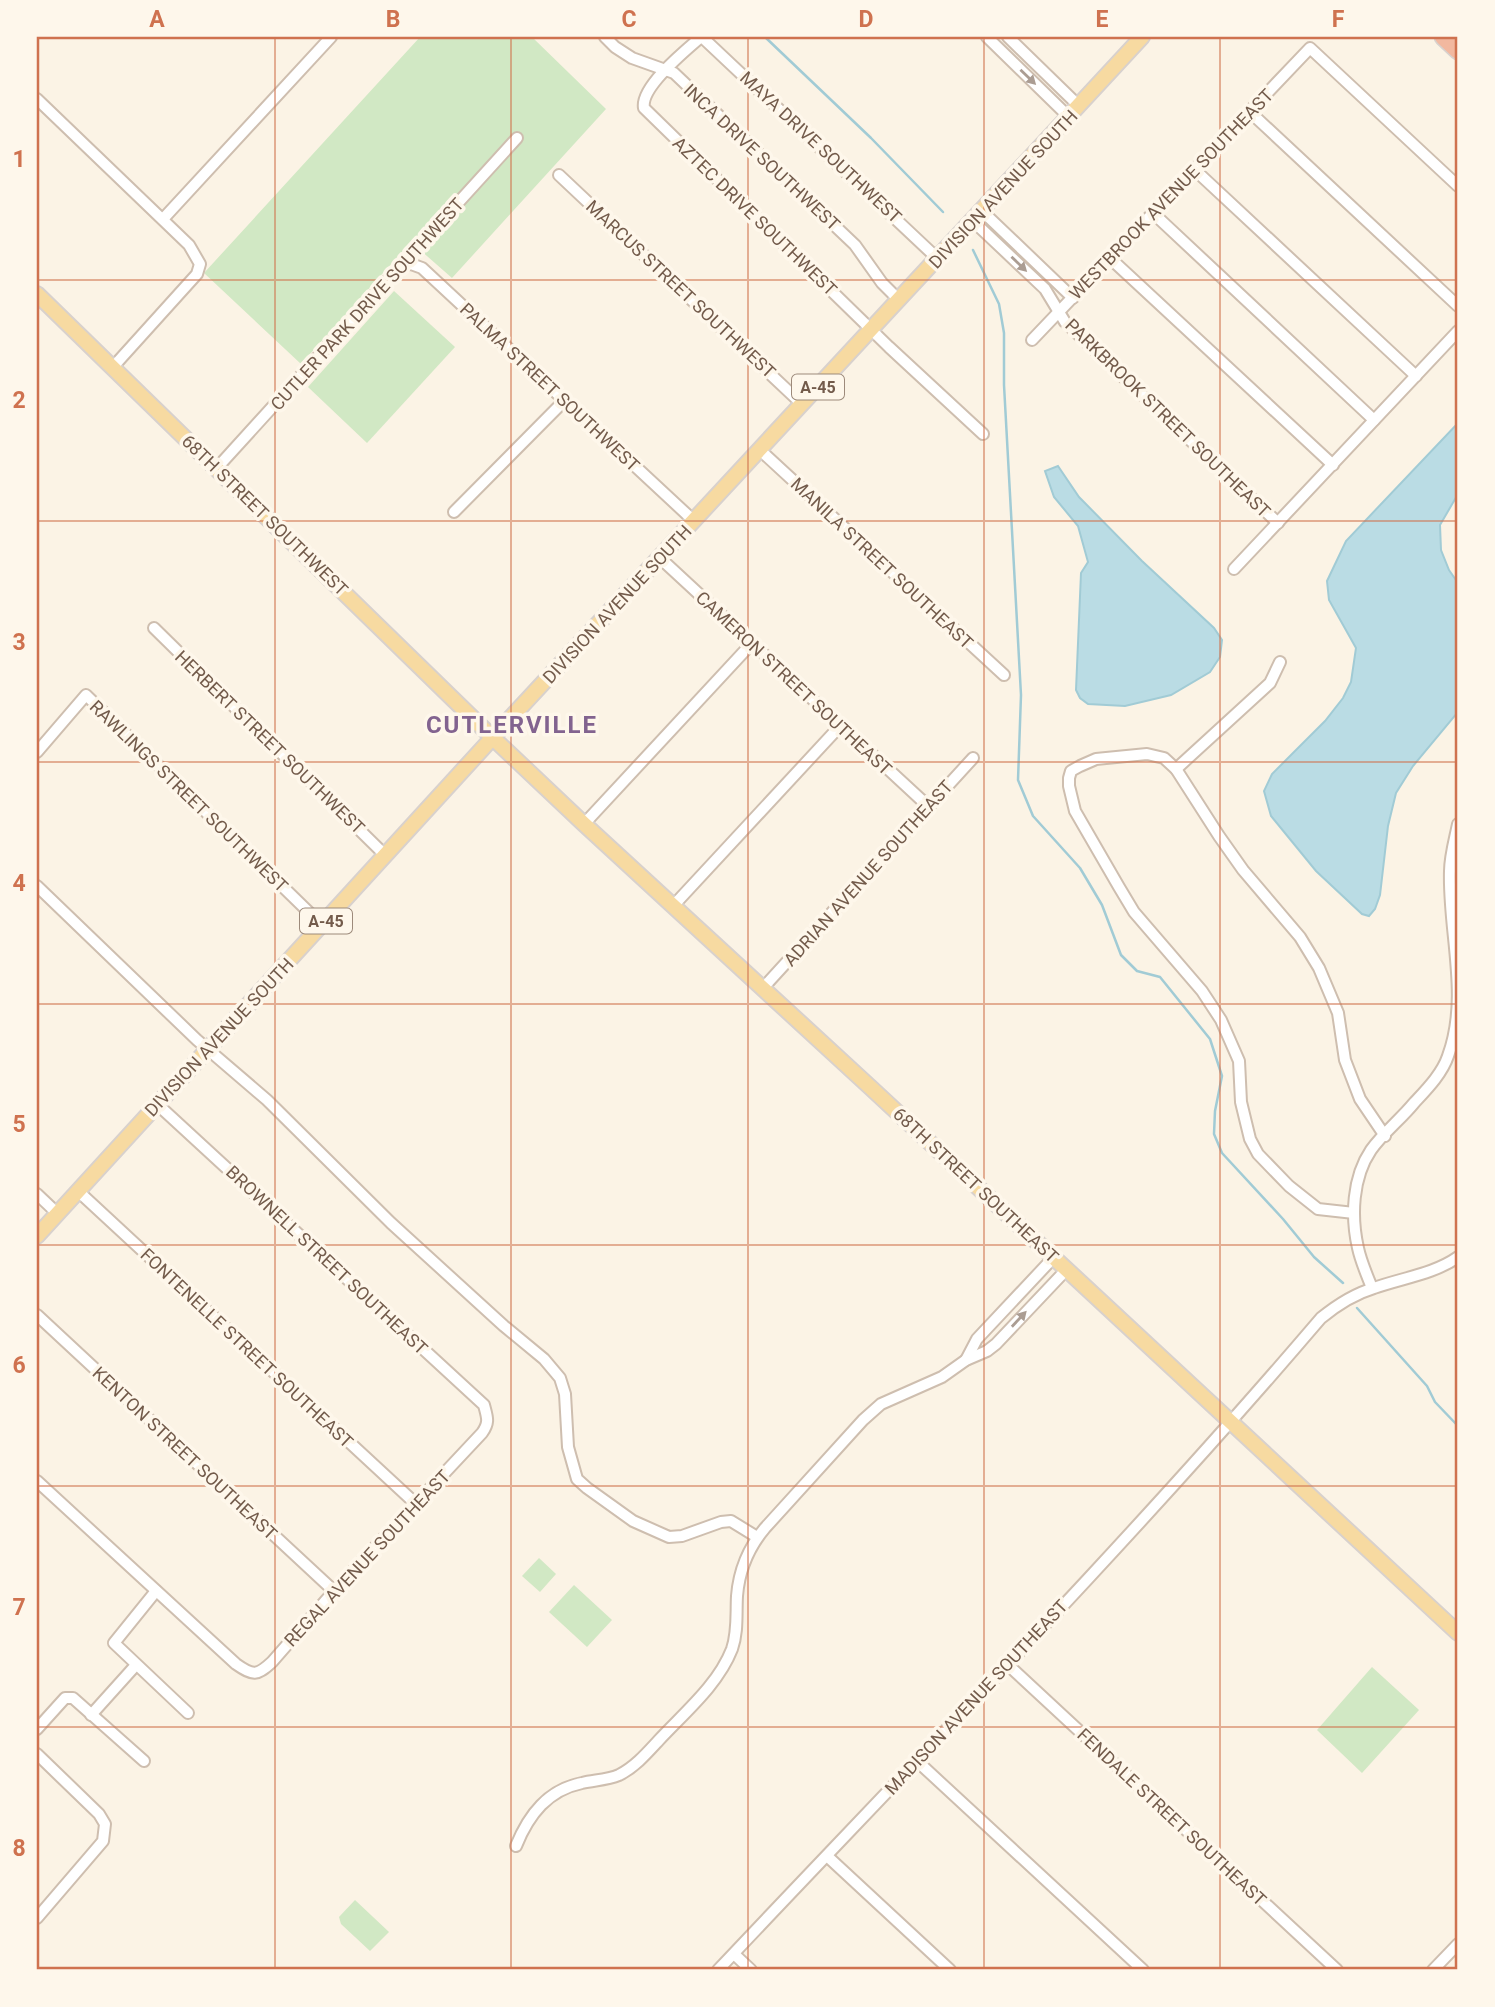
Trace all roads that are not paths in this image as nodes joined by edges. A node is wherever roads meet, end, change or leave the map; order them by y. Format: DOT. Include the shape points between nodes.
graph roads {
  1 [pos="331,37"];
  2 [pos="605,37"];
  3 [pos="702,37"];
  4 [pos="987,37"];
  5 [pos="1008,37"];
  6 [pos="1142,37"];
  7 [pos="1443,37"];
  8 [pos="1458,51"];
  9 [pos="667,70"];
  10 [pos="37,99"];
  11 [pos="1074,111"];
  12 [pos="1250,111"];
  13 [pos="517,138"];
  14 [pos="1195,170"];
  15 [pos="559,174"];
  16 [pos="1458,186"];
  17 [pos="1153,214"];
  18 [pos="978,216"];
  19 [pos="163,219"];
  20 [pos="938,259"];
  21 [pos="1111,259"];
  22 [pos="401,266"];
  23 [pos="37,293"];
  24 [pos="1073,298"];
  25 [pos="899,300"];
  26 [pos="1458,306"];
  27 [pos="1058,312"];
  28 [pos="872,329"];
  29 [pos="1458,331"];
  30 [pos="1032,340"];
  31 [pos="113,368"];
  32 [pos="1416,376"];
  33 [pos="565,400"];
  34 [pos="802,404"];
  35 [pos="1374,421"];
  36 [pos="983,435"];
  37 [pos="760,450"];
  38 [pos="1333,465"];
  39 [pos="216,469"];
  40 [pos="454,512"];
  41 [pos="694,521"];
  42 [pos="1278,523"];
  43 [pos="660,558"];
  44 [pos="1234,569"];
  45 [pos="153,628"];
  46 [pos="752,643"];
  47 [pos="1280,662"];
  48 [pos="1004,675"];
  49 [pos="840,726"];
  50 [pos="493,738"];
  51 [pos="37,752"];
  52 [pos="973,758"];
  53 [pos="1176,769"];
  54 [pos="929,807"];
  55 [pos="584,824"];
  56 [pos="1458,824"];
  57 [pos="386,856"];
  58 [pos="37,886"];
  59 [pos="674,905"];
  60 [pos="322,925"];
  61 [pos="1458,960"];
  62 [pos="763,988"];
  63 [pos="208,1048"];
  64 [pos="158,1104"];
  65 [pos="1385,1136"];
  66 [pos="78,1191"];
  67 [pos="37,1194"];
  68 [pos="57,1213"];
  69 [pos="1354,1213"];
  70 [pos="37,1236"];
  71 [pos="1054,1257"];
  72 [pos="1458,1257"];
  73 [pos="1067,1269"];
  74 [pos="1372,1288"];
  75 [pos="37,1315"];
  76 [pos="966,1360"];
  77 [pos="488,1421"];
  78 [pos="1232,1422"];
  79 [pos="37,1481"];
  80 [pos="416,1504"];
  81 [pos="757,1537"];
  82 [pos="156,1591"];
  83 [pos="334,1591"];
  84 [pos="1458,1633"];
  85 [pos="1007,1664"];
  86 [pos="136,1665"];
  87 [pos="188,1713"];
  88 [pos="91,1715"];
  89 [pos="37,1729"];
  90 [pos="37,1754"];
  91 [pos="144,1761"];
  92 [pos="917,1761"];
  93 [pos="516,1846"];
  94 [pos="827,1856"];
  95 [pos="37,1918"];
  96 [pos="1458,1944"];
  97 [pos="734,1954"];
  98 [pos="719,1970"];
  99 [pos="751,1970"];
  100 [pos="950,1970"];
  101 [pos="1143,1970"];
  102 [pos="1337,1970"];
  103 [pos="1433,1970"];
  1 -- 19 [label="street"];
  2 -- 9 [label="street, INCA DRIVE SOUTHWEST" via="632,58"];
  3 -- 9 [label="street"];
  3 -- 20 [label="street, MAYA DRIVE SOUTHWEST"];
  4 -- 11 [label="street, one-way"];
  5 -- 11 [label="street"];
  6 -- 11 [label="main road, DIVISION AVENUE SOUTH / A-45"];
  7 -- 8 [label="highway"];
  9 -- 25 [label="street, INCA DRIVE SOUTHWEST" via="855,245"];
  9 -- 28 [label="street, AZTEC DRIVE SOUTHWEST" via="646,92 644,108"];
  10 -- 19 [label="street"];
  11 -- 18 [label="main road, DIVISION AVENUE SOUTH / A-45"];
  12 -- 14 [label="street, WESTBROOK AVENUE SOUTHEAST"];
  12 -- 16 [label="street, WESTBROOK AVENUE SOUTHEAST" via="1310,48"];
  12 -- 26 [label="street"];
  13 -- 22 [label="street, CUTLER PARK DRIVE SOUTHWEST"];
  14 -- 17 [label="street, WESTBROOK AVENUE SOUTHEAST"];
  14 -- 32 [label="street"];
  15 -- 34 [label="street, MARCUS STREET SOUTHWEST"];
  17 -- 21 [label="street, WESTBROOK AVENUE SOUTHEAST"];
  17 -- 35 [label="street"];
  18 -- 20 [label="main road, DIVISION AVENUE SOUTH / A-45"];
  18 -- 24 [label="street"];
  18 -- 27 [label="street, PARKBROOK STREET SOUTHEAST, one-way" via="1045,289"];
  19 -- 31 [label="street" via="189,245 200,264 197,274"];
  20 -- 25 [label="main road, DIVISION AVENUE SOUTH / A-45"];
  21 -- 24 [label="street, WESTBROOK AVENUE SOUTHEAST"];
  21 -- 38 [label="street"];
  22 -- 33 [label="street, PALMA STREET SOUTHWEST" via="422,268"];
  22 -- 39 [label="street, CUTLER PARK DRIVE SOUTHWEST"];
  23 -- 31 [label="main road, 68TH STREET SOUTHWEST"];
  24 -- 27 [label="street, WESTBROOK AVENUE SOUTHEAST"];
  25 -- 28 [label="main road, DIVISION AVENUE SOUTH / A-45"];
  27 -- 30 [label="street, WESTBROOK AVENUE SOUTHEAST"];
  27 -- 42 [label="street, PARKBROOK STREET SOUTHEAST"];
  28 -- 34 [label="main road, DIVISION AVENUE SOUTH / A-45"];
  28 -- 36 [label="street, AZTEC DRIVE SOUTHWEST"];
  29 -- 32 [label="street"];
  31 -- 39 [label="main road, 68TH STREET SOUTHWEST"];
  32 -- 35 [label="street"];
  33 -- 40 [label="street"];
  33 -- 41 [label="street, PALMA STREET SOUTHWEST"];
  34 -- 37 [label="main road, DIVISION AVENUE SOUTH / A-45"];
  35 -- 38 [label="street"];
  37 -- 41 [label="main road, DIVISION AVENUE SOUTH / A-45"];
  37 -- 48 [label="street, MANILA STREET SOUTHEAST"];
  38 -- 42 [label="street"];
  39 -- 50 [label="main road, 68TH STREET SOUTHWEST"];
  41 -- 43 [label="main road, DIVISION AVENUE SOUTH / A-45"];
  42 -- 44 [label="street"];
  43 -- 46 [label="street, CAMERON STREET SOUTHEAST"];
  43 -- 50 [label="main road, DIVISION AVENUE SOUTH / A-45"];
  45 -- 57 [label="street, HERBERT STREET SOUTHWEST"];
  46 -- 49 [label="street, CAMERON STREET SOUTHEAST"];
  46 -- 55 [label="street"];
  47 -- 53 [label="street" via="1270,683"];
  49 -- 54 [label="street, CAMERON STREET SOUTHEAST"];
  49 -- 59 [label="street"];
  50 -- 55 [label="main road, 68TH STREET SOUTHEAST"];
  50 -- 57 [label="main road, DIVISION AVENUE SOUTH / A-45"];
  51 -- 60 [label="street, RAWLINGS STREET SOUTHWEST" via="86,695"];
  52 -- 54 [label="street, ADRIAN AVENUE SOUTHEAST"];
  53 -- 65 [label="street" via="1243,870 1300,937 1319,968 1338,1013 1345,1060 1360,1099"];
  53 -- 69 [label="street" via="1159,756 1147,754 1096,759 1071,771 1075,811 1134,912 1221,1020 1239,1061 1241,1102 1258,1154 1318,1209"];
  54 -- 62 [label="street, ADRIAN AVENUE SOUTHEAST"];
  55 -- 59 [label="main road, 68TH STREET SOUTHEAST"];
  56 -- 61 [label="street" via="1450,869"];
  57 -- 60 [label="main road, DIVISION AVENUE SOUTH / A-45"];
  58 -- 63 [label="street"];
  59 -- 62 [label="main road, 68TH STREET SOUTHEAST"];
  60 -- 63 [label="main road, DIVISION AVENUE SOUTH / A-45"];
  61 -- 65 [label="street" via="1457,1019 1448,1057 1431,1084"];
  62 -- 71 [label="main road, 68TH STREET SOUTHEAST"];
  63 -- 64 [label="main road, DIVISION AVENUE SOUTH / A-45"];
  63 -- 81 [label="street" via="391,1223 544,1359 560,1378 568,1447 578,1479 587,1488 632,1521 669,1537 731,1521"];
  64 -- 66 [label="main road, DIVISION AVENUE SOUTH / A-45"];
  64 -- 77 [label="street, BROWNELL STREET SOUTHEAST" via="484,1405"];
  65 -- 69 [label="street" via="1371,1150 1360,1174"];
  66 -- 68 [label="main road, DIVISION AVENUE SOUTH / A-45"];
  66 -- 80 [label="street, FONTENELLE STREET SOUTHEAST"];
  67 -- 68 [label="street"];
  68 -- 70 [label="main road, DIVISION AVENUE SOUTH / A-45"];
  69 -- 74 [label="street" via="1358,1250"];
  71 -- 73 [label="main road, 68TH STREET SOUTHEAST"];
  71 -- 76 [label="street" via="977,1339"];
  72 -- 74 [label="street" via="1436,1269"];
  76 -- 73 [label="street, one-way" via="996,1345"];
  73 -- 78 [label="main road, 68TH STREET SOUTHEAST"];
  74 -- 78 [label="street, MADISON AVENUE SOUTHEAST" via="1321,1318"];
  75 -- 83 [label="street, KENTON STREET SOUTHEAST"];
  76 -- 81 [label="street" via="942,1377 874,1409"];
  77 -- 80 [label="street, REGAL AVENUE SOUTHEAST"];
  78 -- 84 [label="main road, 68TH STREET SOUTHEAST"];
  78 -- 85 [label="street, MADISON AVENUE SOUTHEAST"];
  79 -- 82 [label="street"];
  80 -- 83 [label="street, REGAL AVENUE SOUTHEAST"];
  81 -- 93 [label="street" via="739,1578 734,1642 716,1677 628,1770 566,1788 544,1801"];
  82 -- 83 [label="street, REGAL AVENUE SOUTHEAST" via="236,1664 255,1674"];
  82 -- 86 [label="street" via="114,1643"];
  85 -- 92 [label="street, MADISON AVENUE SOUTHEAST"];
  85 -- 102 [label="street, FENDALE STREET SOUTHEAST"];
  86 -- 87 [label="street"];
  86 -- 88 [label="street"];
  88 -- 89 [label="street" via="73,1698 65,1698"];
  88 -- 91 [label="street"];
  90 -- 95 [label="street" via="105,1824 103,1841 94,1854"];
  92 -- 94 [label="street, MADISON AVENUE SOUTHEAST"];
  92 -- 101 [label="street"];
  94 -- 97 [label="street, MADISON AVENUE SOUTHEAST"];
  94 -- 100 [label="street"];
  96 -- 103 [label="street"];
  97 -- 98 [label="street, MADISON AVENUE SOUTHEAST"];
  97 -- 99 [label="street"];
}
